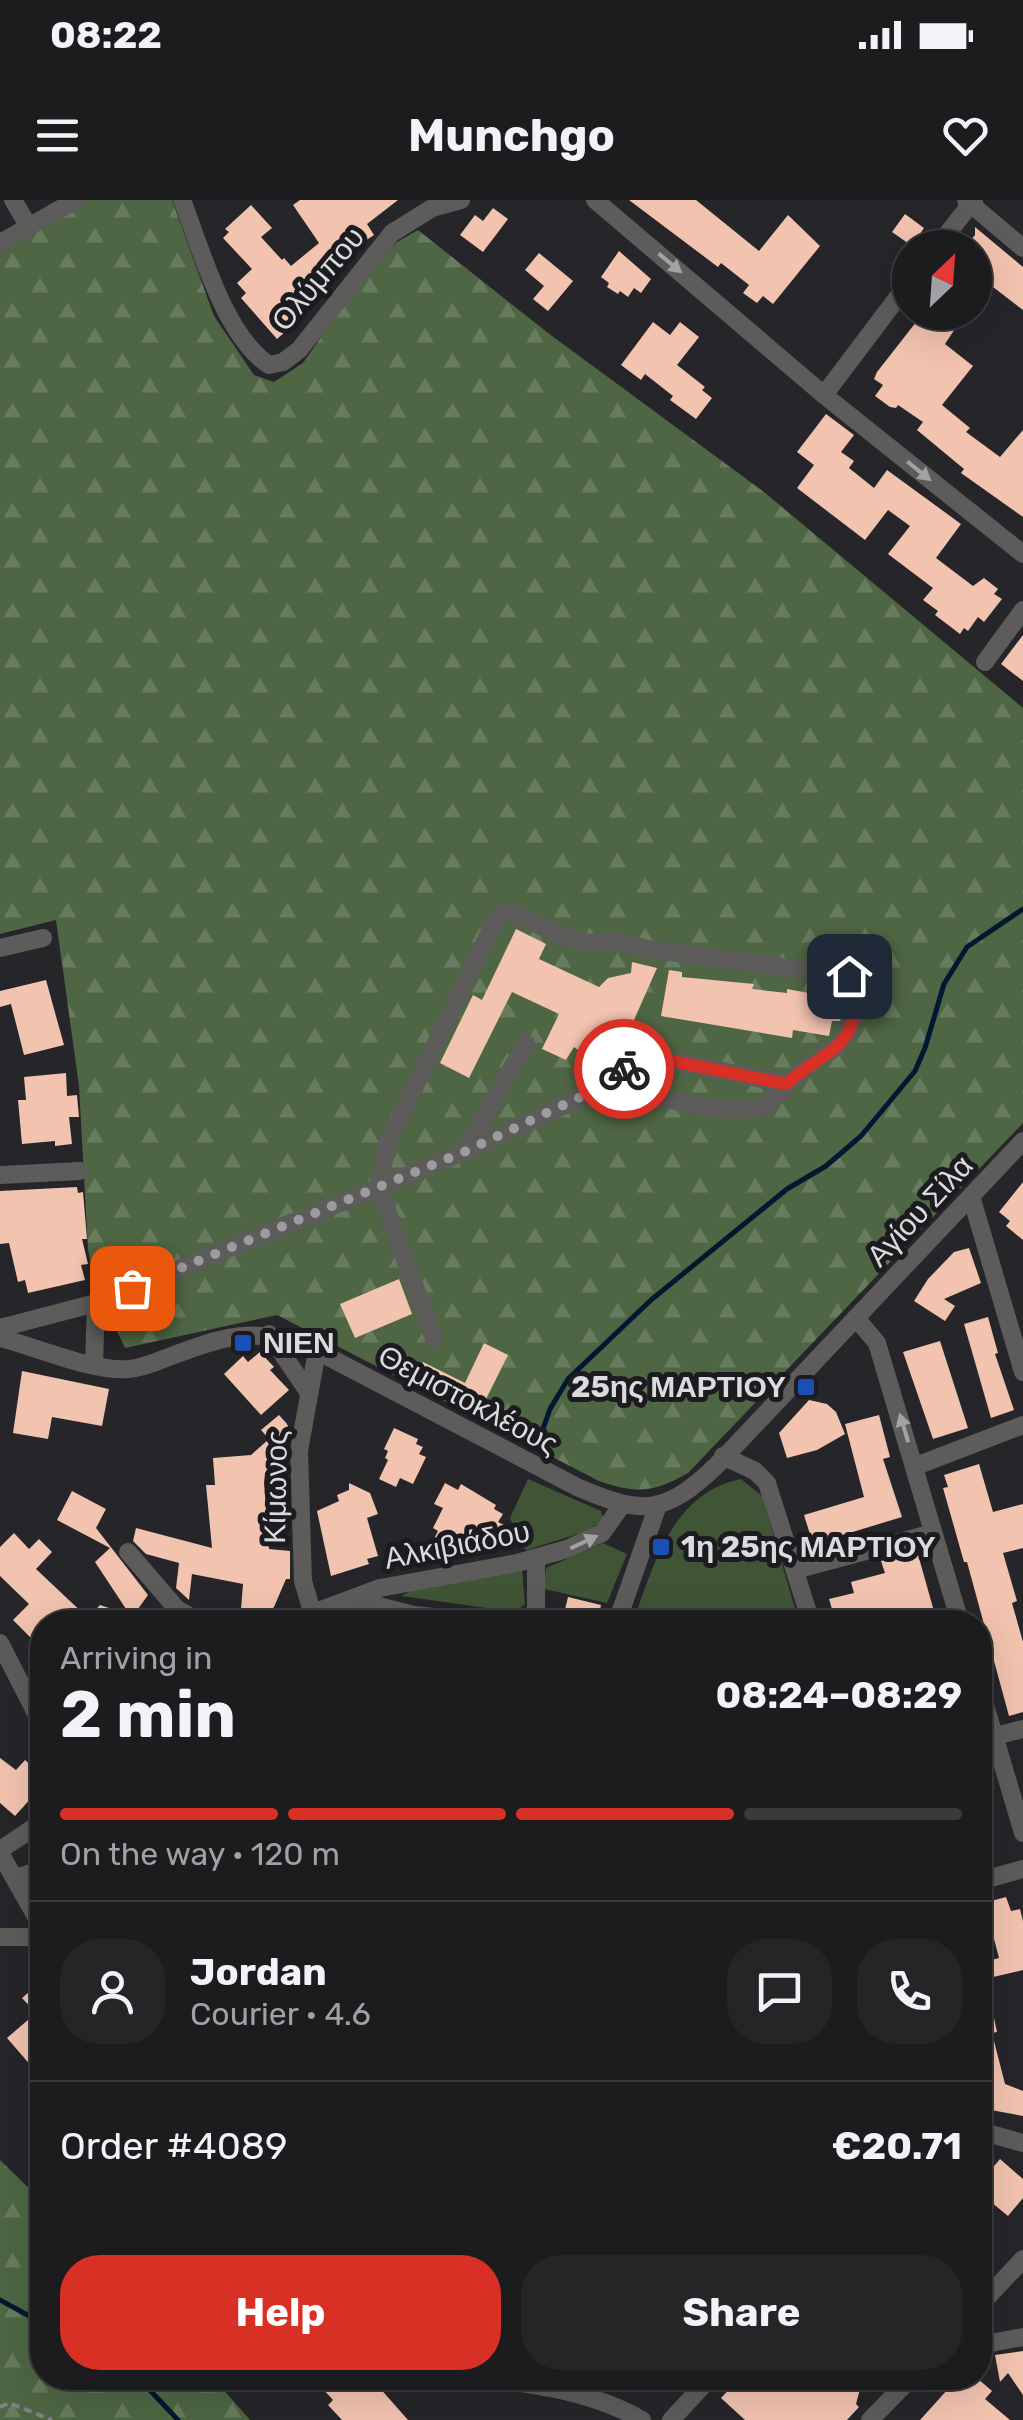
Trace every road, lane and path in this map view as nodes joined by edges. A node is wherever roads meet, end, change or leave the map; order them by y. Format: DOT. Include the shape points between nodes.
graph roads {
  1 [pos="14,200"];
  2 [pos="76,200"];
  3 [pos="182,200"];
  4 [pos="462,200"];
  5 [pos="595,200"];
  6 [pos="970,201"];
  7 [pos="29,227"];
  8 [pos="949,230"];
  9 [pos="0,243"];
  10 [pos="1023,248"];
  11 [pos="892,305"];
  12 [pos="824,394"];
  13 [pos="1023,554"];
  14 [pos="1023,610"];
  15 [pos="985,662"];
  16 [pos="43,938"];
  17 [pos="0,948"];
  18 [pos="526,1043"];
  19 [pos="608,1084"];
  20 [pos="786,1084"];
  21 [pos="1023,1141"];
  22 [pos="464,1152"];
  23 [pos="80,1171"];
  24 [pos="0,1175"];
  25 [pos="378,1188"];
  26 [pos="971,1196"];
  27 [pos="96,1303"];
  28 [pos="856,1318"];
  29 [pos="0,1328"];
  30 [pos="268,1334"];
  31 [pos="0,1338"];
  32 [pos="434,1338"];
  33 [pos="318,1351"];
  34 [pos="94,1365"];
  35 [pos="1023,1372"];
  36 [pos="308,1393"];
  37 [pos="1023,1425"];
  38 [pos="723,1456"];
  39 [pos="916,1466"];
  40 [pos="622,1505"];
  41 [pos="658,1506"];
  42 [pos="933,1533"];
  43 [pos="128,1552"];
  44 [pos="536,1559"];
  45 [pos="795,1570"];
  46 [pos="351,1598"];
  47 [pos="180,1610"];
  48 [pos="311,1610"];
  49 [pos="328,1610"];
  50 [pos="395,1610"];
  51 [pos="535,1610"];
  52 [pos="621,1610"];
  53 [pos="807,1610"];
  54 [pos="956,1610"];
  55 [pos="0,1643"];
  56 [pos="30,1702"];
  57 [pos="992,1726"];
  58 [pos="1023,1729"];
  59 [pos="995,1736"];
  60 [pos="30,1831"];
  61 [pos="1023,1833"];
  62 [pos="0,1852"];
  63 [pos="1023,1869"];
  64 [pos="30,1874"];
  65 [pos="15,1878"];
  66 [pos="992,1878"];
  67 [pos="30,1906"];
  68 [pos="0,1936"];
  69 [pos="30,1937"];
  70 [pos="992,2134"];
  71 [pos="1023,2143"];
  72 [pos="1023,2259"];
  73 [pos="992,2292"];
  74 [pos="1023,2337"];
  75 [pos="992,2343"];
  76 [pos="564,2390"];
  77 [pos="699,2390"];
  78 [pos="899,2390"];
  79 [pos="0,2407"];
  80 [pos="52,2420"];
  81 [pos="642,2420"];
  82 [pos="671,2420"];
  83 [pos="870,2420"];
  1 -- 7 [label="street"];
  2 -- 7 [label="street"];
  3 -- 4 [label="street, Ολύμπου" via="222,300 248,346 269,364 299,350 392,233 432,208"];
  5 -- 12 [label="street, one-way"];
  6 -- 8 [label="street"];
  6 -- 10 [label="street"];
  7 -- 9 [label="street"];
  11 -- 12 [label="street"];
  12 -- 13 [label="street, one-way"];
  14 -- 15 [label="street"];
  16 -- 17 [label="street"];
  18 -- 22 [label="street"];
  19 -- 20 [label="street" via="643,1059"];
  19 -- 20 [label="street" via="730,1110 768,1103"];
  19 -- 22 [label="street"];
  20 -- 25 [label="street" via="852,1030 861,986 849,976 620,941 586,943 510,912 497,917 386,1144"];
  21 -- 26 [label="street, Αγίου Σίλα"];
  22 -- 25 [label="street"];
  23 -- 24 [label="street"];
  25 -- 27 [label="street"];
  25 -- 32 [label="street"];
  26 -- 28 [label="street, Αγίου Σίλα"];
  26 -- 35 [label="street"];
  27 -- 29 [label="street"];
  27 -- 34 [label="street"];
  28 -- 38 [label="street, Αγίου Σίλα"];
  39 -- 28 [label="street, one-way" via="877,1343"];
  30 -- 33 [label="street, Θεμιστοκλέους"];
  30 -- 34 [label="street, Θεμιστοκλέους" via="221,1338 128,1369"];
  30 -- 36 [label="street"];
  31 -- 34 [label="street, Θεμιστοκλέους"];
  33 -- 36 [label="street, Κίμωνος"];
  33 -- 40 [label="street, Θεμιστοκλέους" via="497,1448"];
  36 -- 48 [label="street, Κίμωνος" via="299,1451 303,1580"];
  37 -- 39 [label="street"];
  38 -- 41 [label="street" via="700,1482"];
  38 -- 45 [label="street" via="767,1484"];
  39 -- 42 [label="street"];
  40 -- 41 [label="street, Θεμιστοκλέους"];
  44 -- 40 [label="street, Αλκιβιάδου, one-way" via="602,1533"];
  41 -- 52 [label="street"];
  42 -- 45 [label="street"];
  42 -- 54 [label="street"];
  43 -- 47 [label="street"];
  44 -- 46 [label="street, Αλκιβιάδου"];
  44 -- 51 [label="street"];
  45 -- 53 [label="street"];
  46 -- 49 [label="street, Αλκιβιάδου"];
  46 -- 50 [label="street"];
  55 -- 56 [label="street"];
  57 -- 59 [label="street"];
  58 -- 59 [label="street"];
  59 -- 61 [label="street"];
  60 -- 62 [label="street"];
  62 -- 65 [label="street"];
  63 -- 66 [label="street"];
  64 -- 65 [label="street"];
  65 -- 67 [label="street"];
  68 -- 69 [label="street"];
  70 -- 71 [label="street"];
  72 -- 73 [label="street"];
  74 -- 75 [label="street"];
  76 -- 81 [label="street"];
  77 -- 82 [label="street"];
  78 -- 83 [label="street"];
  79 -- 80 [label="path" via="9,2404"];
}
